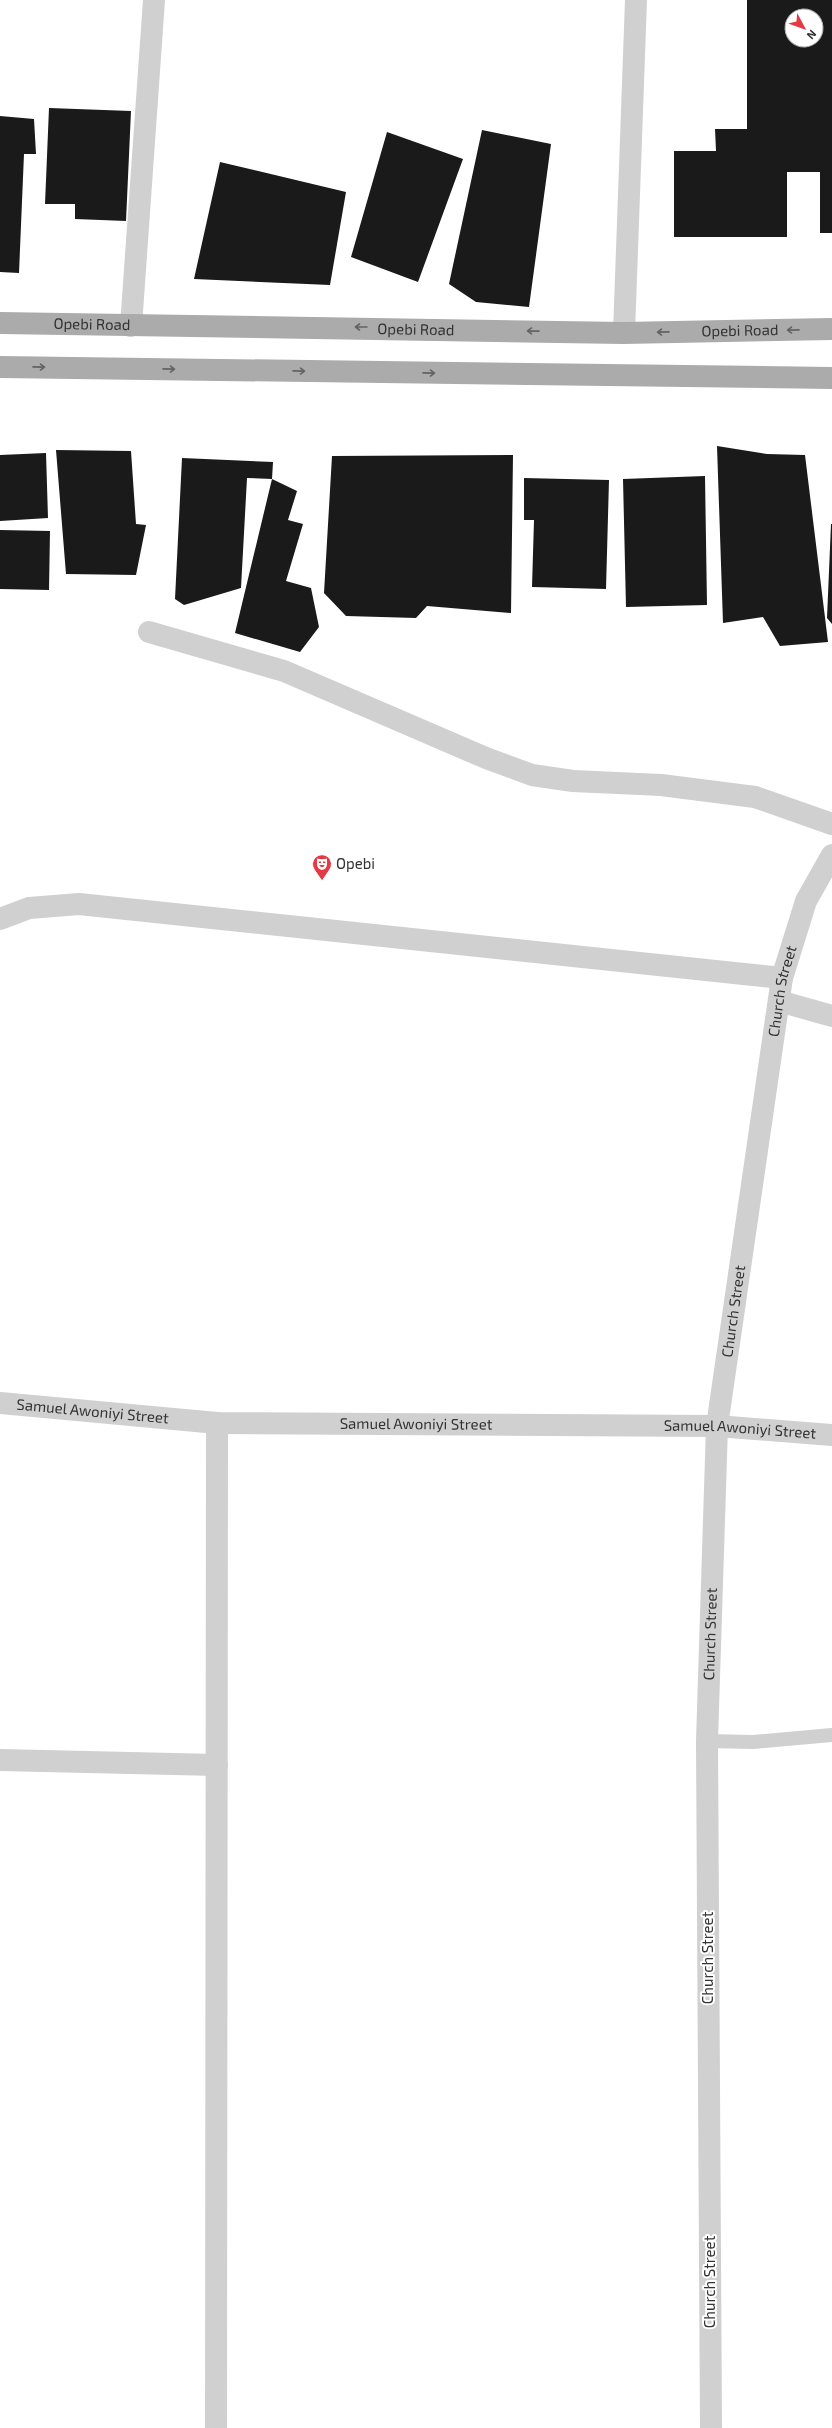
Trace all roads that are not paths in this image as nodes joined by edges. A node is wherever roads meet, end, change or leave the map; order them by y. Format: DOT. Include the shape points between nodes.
graph roads {
  1 [pos="154,0"];
  2 [pos="636,0"];
  3 [pos="0,323"];
  4 [pos="131,326"];
  5 [pos="832,329"];
  6 [pos="624,333"];
  7 [pos="0,367"];
  8 [pos="832,378"];
  9 [pos="149,632"];
  10 [pos="832,824"];
  11 [pos="832,855"];
  12 [pos="0,919"];
  13 [pos="782,978"];
  14 [pos="780,1000"];
  15 [pos="832,1016"];
  16 [pos="0,1403"];
  17 [pos="216,1423"];
  18 [pos="717,1426"];
  19 [pos="832,1435"];
  20 [pos="832,1735"];
  21 [pos="707,1741"];
  22 [pos="0,1760"];
  23 [pos="217,1765"];
  24 [pos="216,2428"];
  25 [pos="711,2428"];
  1 -- 4 [label="street"];
  2 -- 6 [label="street"];
  3 -- 4 [label="main road, Opebi Road"];
  6 -- 4 [label="main road, Opebi Road, one-way"];
  5 -- 6 [label="main road, Opebi Road, one-way"];
  7 -- 8 [label="main road, one-way"];
  9 -- 10 [label="street" via="284,671 486,758 532,775 573,781 661,785 755,797"];
  11 -- 13 [label="street, Church Street" via="806,901"];
  12 -- 13 [label="street" via="29,908 79,904"];
  13 -- 14 [label="street, Church Street"];
  14 -- 15 [label="street"];
  14 -- 18 [label="street, Church Street"];
  16 -- 17 [label="street, Samuel Awoniyi Street"];
  17 -- 18 [label="street, Samuel Awoniyi Street"];
  17 -- 23 [label="street"];
  18 -- 19 [label="street, Samuel Awoniyi Street"];
  18 -- 21 [label="street, Church Street"];
  20 -- 21 [label="lane" via="753,1742"];
  21 -- 25 [label="street, Church Street"];
  22 -- 23 [label="street"];
  23 -- 24 [label="street"];
}
